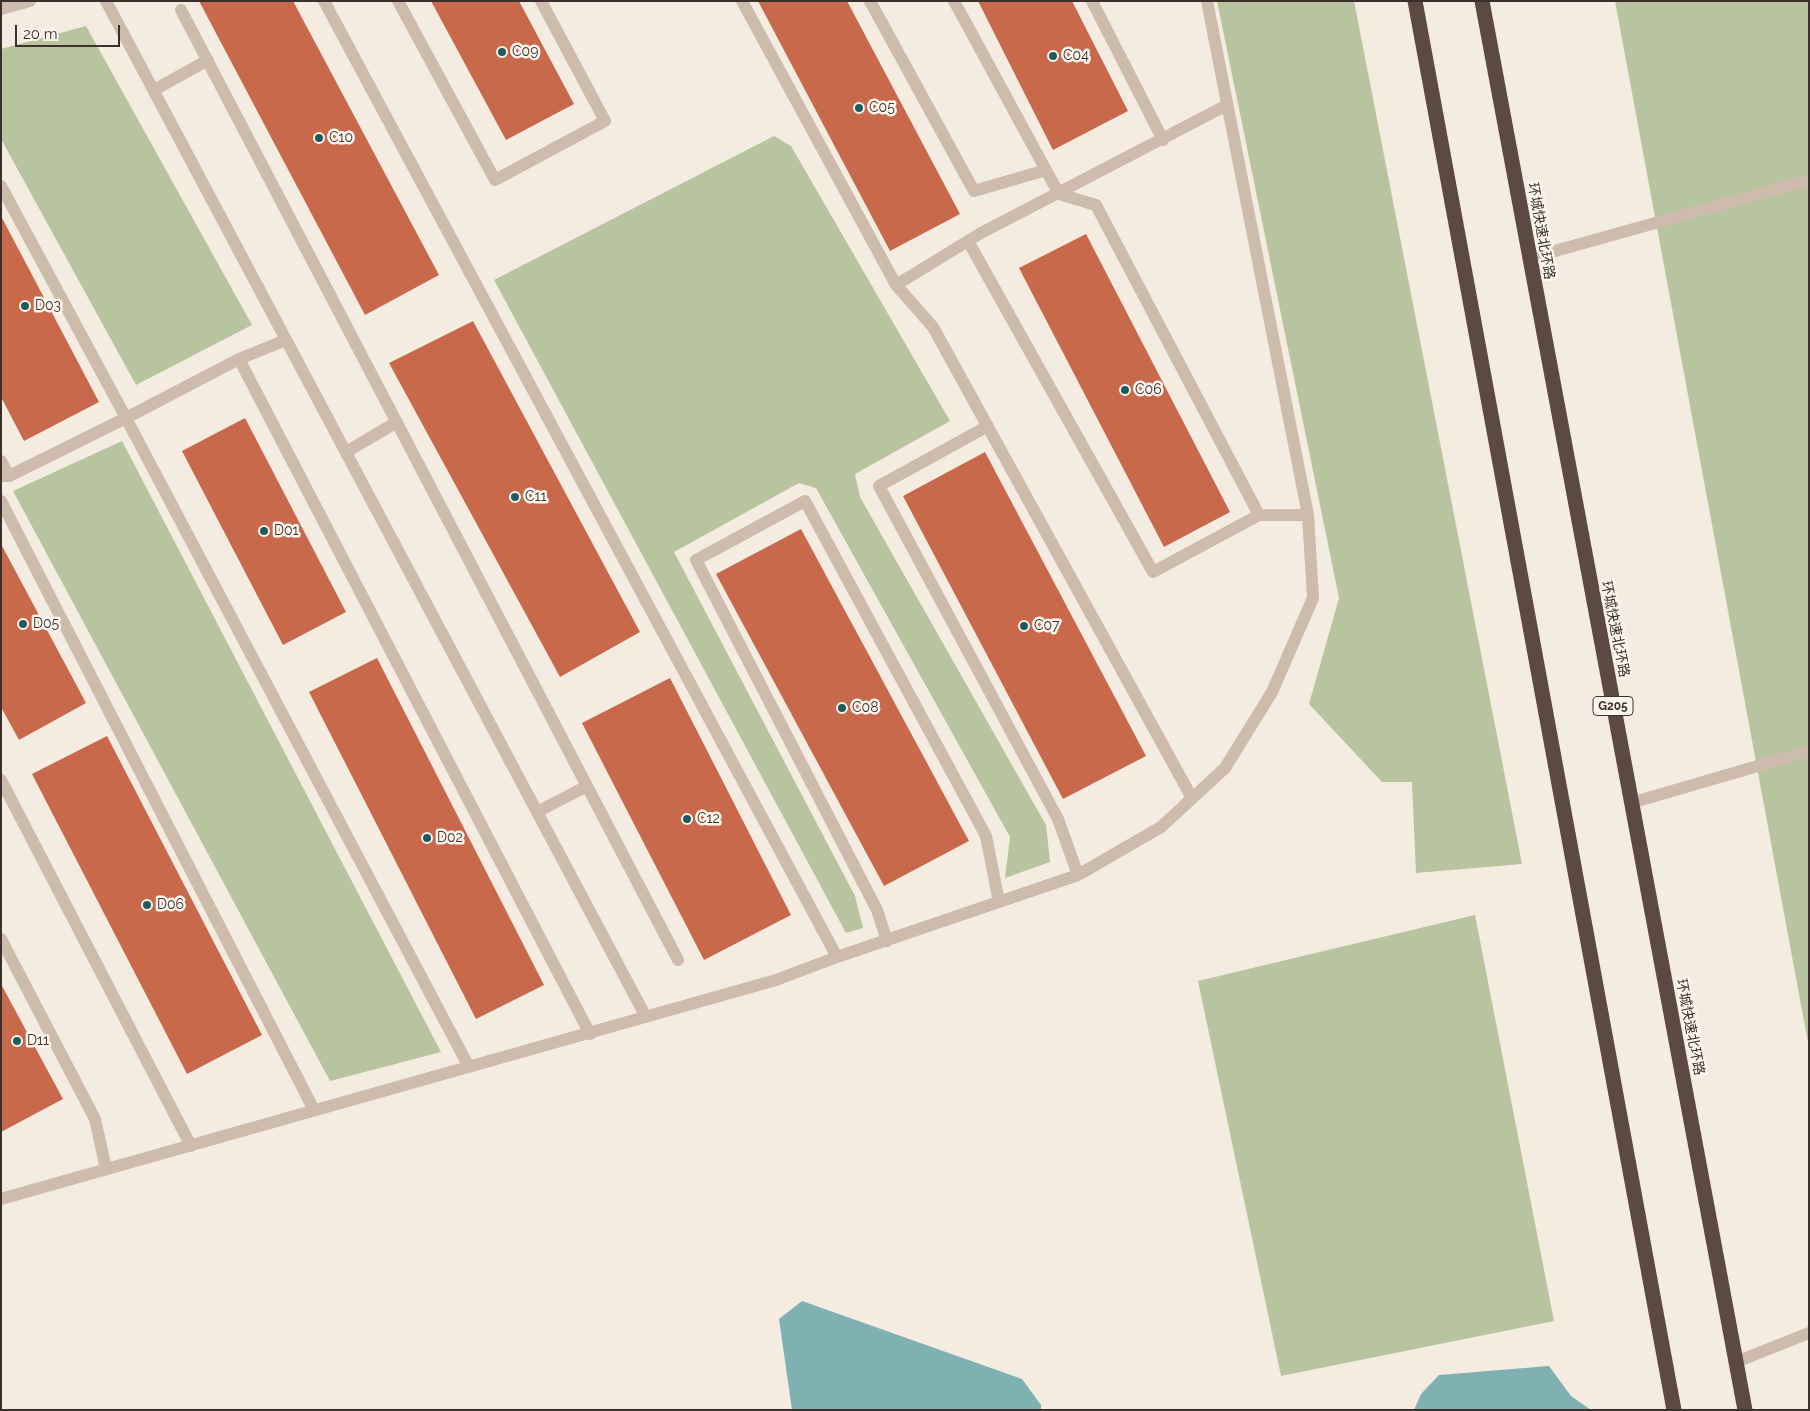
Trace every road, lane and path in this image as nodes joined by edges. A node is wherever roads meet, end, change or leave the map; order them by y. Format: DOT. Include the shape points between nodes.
graph roads {
  1 [pos="30,1"];
  2 [pos="106,1"];
  3 [pos="324,1"];
  4 [pos="398,1"];
  5 [pos="541,1"];
  6 [pos="742,1"];
  7 [pos="870,1"];
  8 [pos="954,1"];
  9 [pos="1092,1"];
  10 [pos="1207,1"];
  11 [pos="1415,1"];
  12 [pos="1482,1"];
  13 [pos="1,9"];
  14 [pos="181,10"];
  15 [pos="208,60"];
  16 [pos="154,90"];
  17 [pos="1227,105"];
  18 [pos="1163,140"];
  19 [pos="1046,170"];
  20 [pos="1809,180"];
  21 [pos="1,186"];
  22 [pos="1059,194"];
  23 [pos="968,241"];
  24 [pos="1530,258"];
  25 [pos="896,285"];
  26 [pos="286,340"];
  27 [pos="239,359"];
  28 [pos="126,418"];
  29 [pos="397,422"];
  30 [pos="988,426"];
  31 [pos="346,452"];
  32 [pos="1,461"];
  33 [pos="5,476"];
  34 [pos="1,501"];
  35 [pos="1308,515"];
  36 [pos="1259,516"];
  37 [pos="1809,751"];
  38 [pos="1,780"];
  39 [pos="587,786"];
  40 [pos="1192,798"];
  41 [pos="1631,803"];
  42 [pos="536,812"];
  43 [pos="1078,876"];
  44 [pos="998,902"];
  45 [pos="1,939"];
  46 [pos="887,941"];
  47 [pos="837,957"];
  48 [pos="678,960"];
  49 [pos="646,1017"];
  50 [pos="590,1034"];
  51 [pos="469,1067"];
  52 [pos="314,1110"];
  53 [pos="190,1146"];
  54 [pos="106,1170"];
  55 [pos="1,1199"];
  56 [pos="1809,1333"];
  57 [pos="1736,1362"];
  58 [pos="1674,1410"];
  59 [pos="1745,1410"];
  1 -- 13 [label="street"];
  2 -- 16 [label="street"];
  3 -- 47 [label="street"];
  4 -- 5 [label="street" via="495,180 605,121"];
  6 -- 25 [label="street"];
  7 -- 19 [label="street" via="974,191"];
  8 -- 19 [label="street"];
  9 -- 18 [label="street"];
  10 -- 17 [label="street"];
  11 -- 58 [label="highway"];
  12 -- 24 [label="highway, 环城快速北环路 / G205"];
  14 -- 15 [label="street"];
  15 -- 16 [label="street"];
  15 -- 29 [label="street"];
  16 -- 26 [label="street"];
  17 -- 18 [label="street"];
  17 -- 35 [label="street"];
  18 -- 22 [label="street"];
  19 -- 22 [label="street"];
  20 -- 24 [label="street"];
  21 -- 28 [label="street"];
  22 -- 23 [label="street"];
  22 -- 36 [label="street" via="1096,205"];
  23 -- 25 [label="street"];
  23 -- 36 [label="street" via="1153,572"];
  24 -- 41 [label="highway, 环城快速北环路 / G205"];
  25 -- 30 [label="street" via="933,327"];
  26 -- 27 [label="street"];
  26 -- 31 [label="street"];
  27 -- 28 [label="street"];
  27 -- 50 [label="street"];
  28 -- 33 [label="street"];
  28 -- 51 [label="street"];
  29 -- 31 [label="street"];
  29 -- 39 [label="street"];
  30 -- 40 [label="street"];
  30 -- 43 [label="street" via="879,486 1058,819"];
  31 -- 42 [label="street"];
  32 -- 33 [label="street"];
  34 -- 52 [label="street"];
  35 -- 36 [label="street"];
  35 -- 40 [label="street" via="1313,598 1272,692 1225,768"];
  37 -- 41 [label="street"];
  38 -- 53 [label="street"];
  39 -- 42 [label="street"];
  39 -- 48 [label="street"];
  40 -- 43 [label="street" via="1161,826"];
  41 -- 57 [label="highway, 环城快速北环路 / G205"];
  42 -- 49 [label="street"];
  43 -- 44 [label="street"];
  44 -- 46 [label="street"];
  44 -- 46 [label="street" via="986,836 805,501 696,560 877,910"];
  45 -- 54 [label="street" via="95,1119"];
  46 -- 47 [label="street"];
  47 -- 49 [label="street" via="776,980"];
  49 -- 50 [label="street"];
  50 -- 51 [label="street"];
  51 -- 52 [label="street"];
  52 -- 53 [label="street"];
  53 -- 54 [label="street"];
  54 -- 55 [label="street"];
  56 -- 57 [label="street"];
  57 -- 59 [label="highway, 环城快速北环路 / G205"];
}
